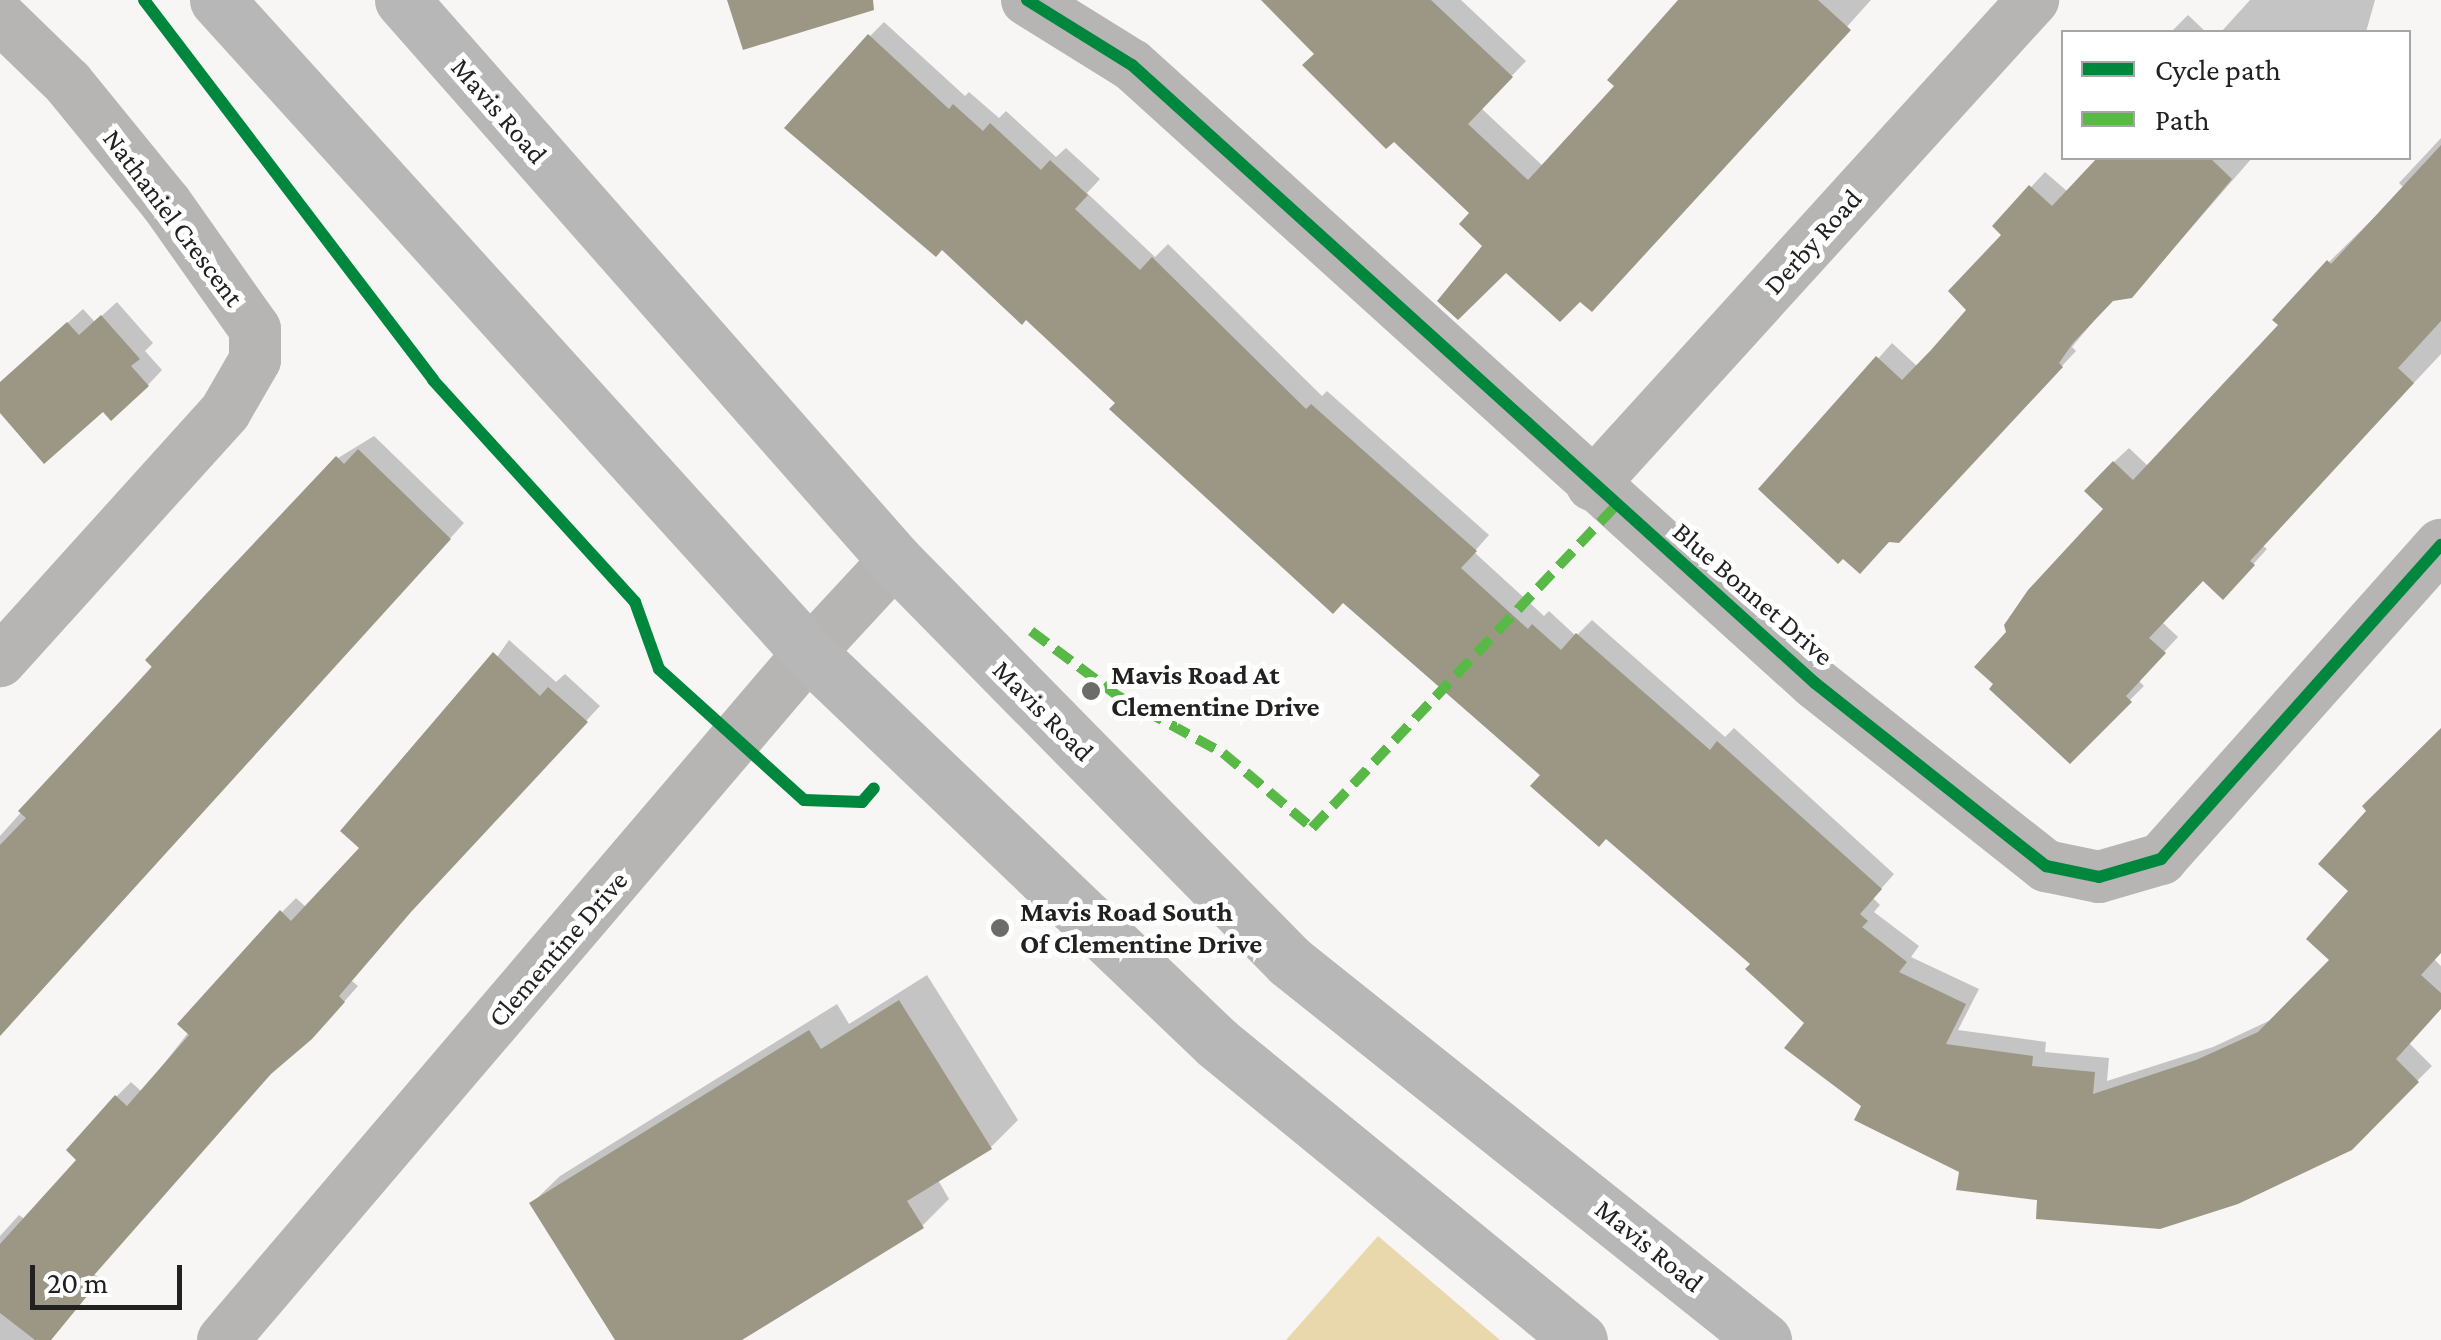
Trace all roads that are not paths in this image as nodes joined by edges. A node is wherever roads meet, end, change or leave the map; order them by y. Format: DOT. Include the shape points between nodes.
graph roads {
  1 [pos="218,0"];
  2 [pos="402,0"];
  3 [pos="1027,0"];
  4 [pos="2033,0"];
  5 [pos="0,17"];
  6 [pos="1592,485"];
  7 [pos="2441,545"];
  8 [pos="896,560"];
  9 [pos="809,653"];
  10 [pos="0,661"];
  11 [pos="223,1340"];
  12 [pos="1580,1340"];
  13 [pos="1764,1340"];
  1 -- 9 [label="main road"];
  2 -- 8 [label="main road, Mavis Road"];
  3 -- 6 [label="street, Blue Bonnet Drive" via="1132,65"];
  4 -- 6 [label="street, Derby Road"];
  5 -- 10 [label="street, Nathaniel Crescent" via="117,143 256,330 255,360 225,412"];
  6 -- 7 [label="street, Blue Bonnet Drive" via="1815,683 2003,833 2046,866 2099,877 2161,859"];
  8 -- 9 [label="street, Clementine Drive"];
  8 -- 13 [label="main road, Mavis Road" via="1289,961"];
  9 -- 11 [label="street, Clementine Drive"];
  9 -- 12 [label="main road" via="1217,1043"];
}
